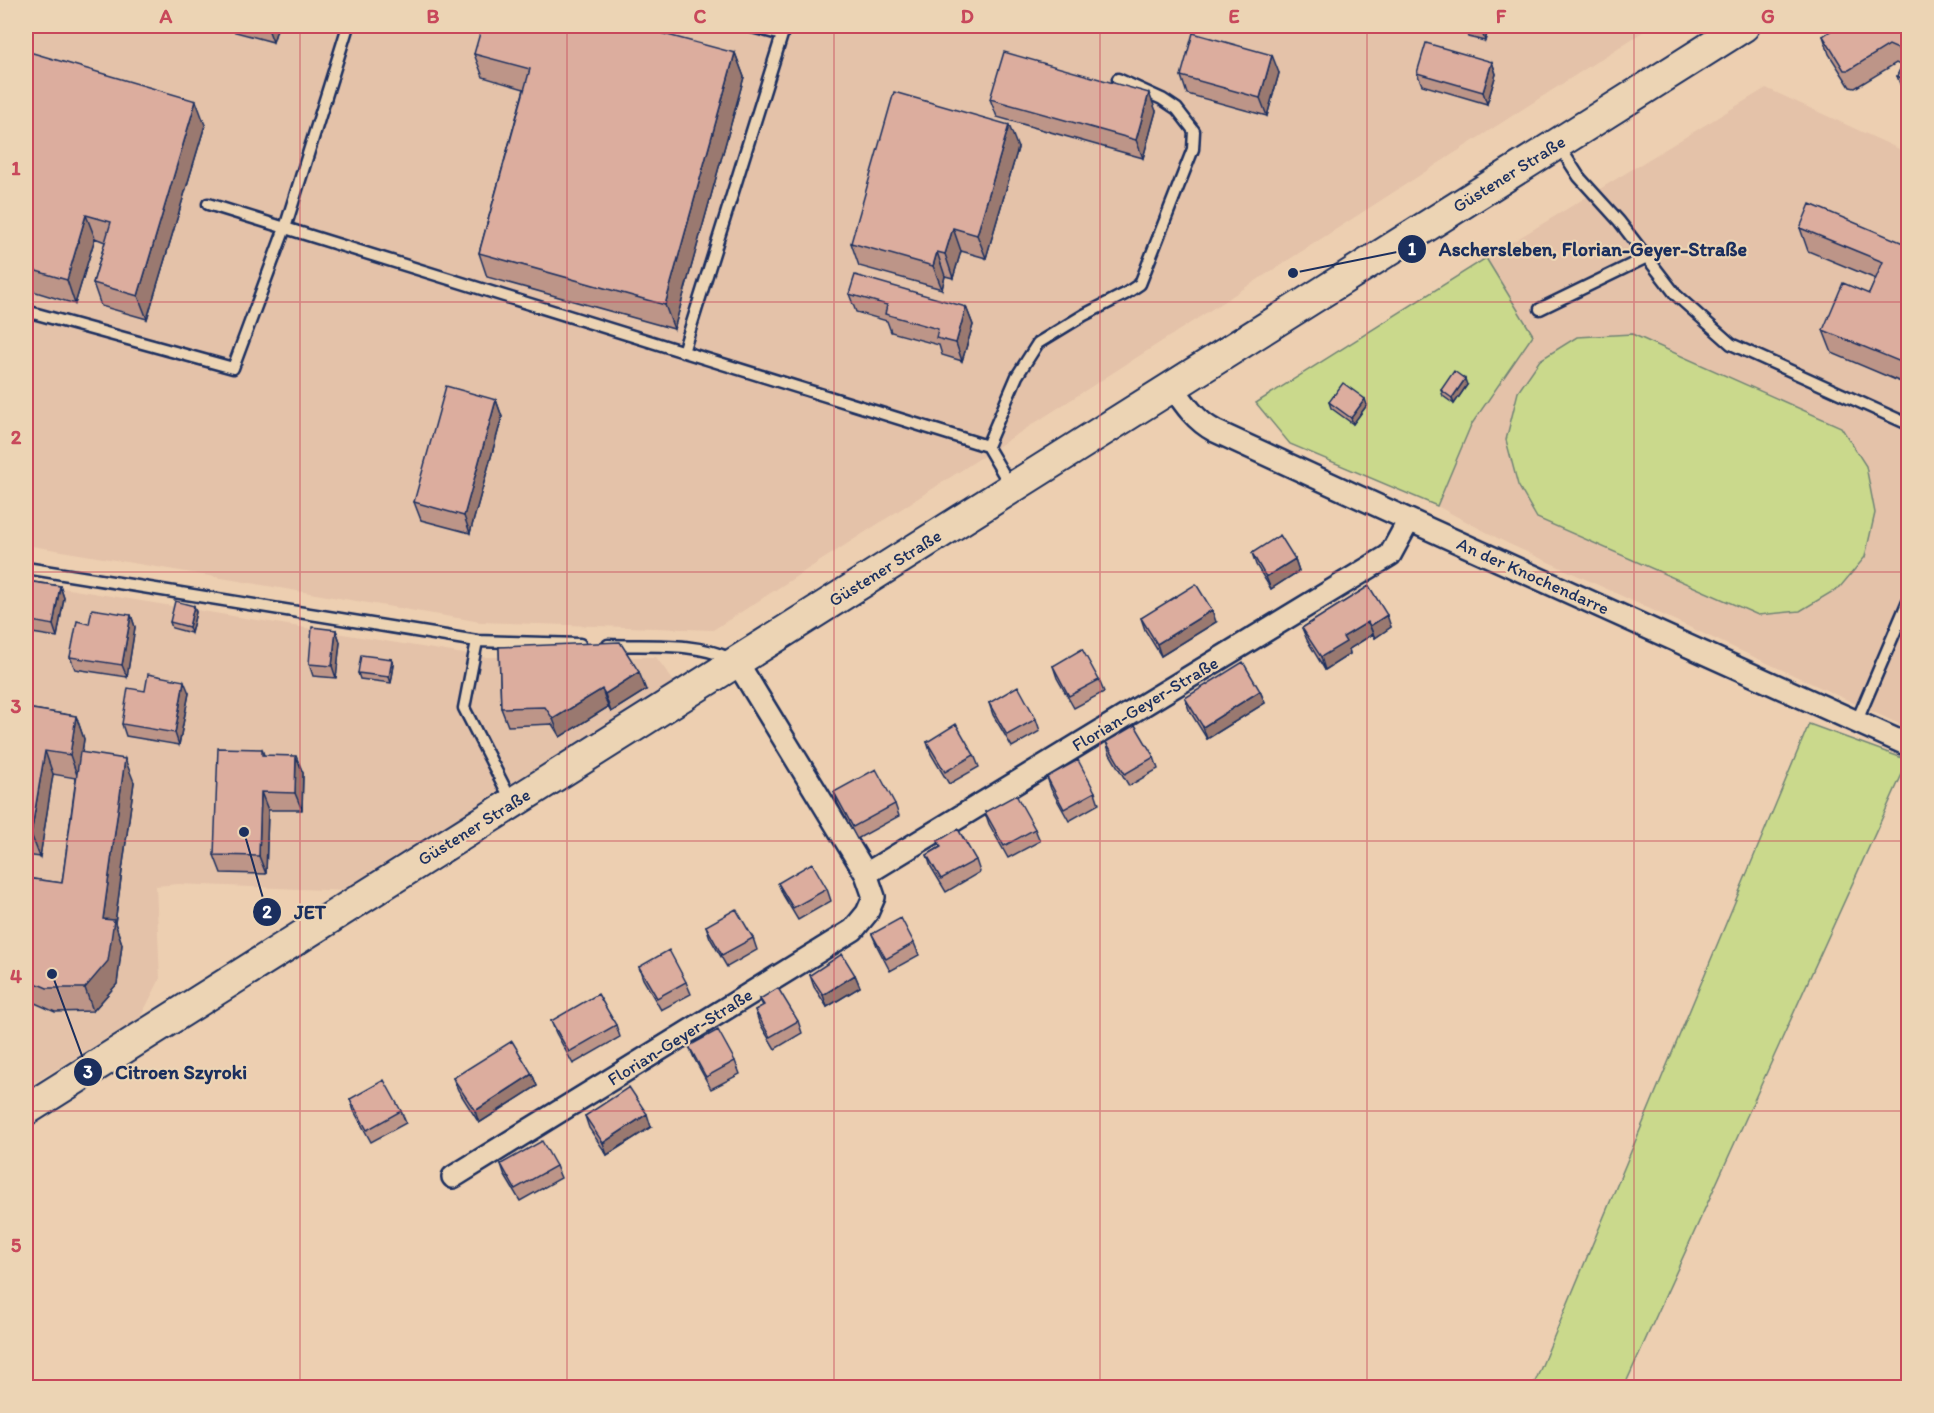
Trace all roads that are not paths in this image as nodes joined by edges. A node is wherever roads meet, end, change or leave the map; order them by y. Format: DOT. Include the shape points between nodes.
graph roads {
  1 [pos="348,26"];
  2 [pos="748,26"];
  3 [pos="1744,26"];
  4 [pos="1118,79"];
  5 [pos="1557,144"];
  6 [pos="208,204"];
  7 [pos="285,228"];
  8 [pos="1647,257"];
  9 [pos="1540,309"];
  10 [pos="26,311"];
  11 [pos="683,352"];
  12 [pos="1173,387"];
  13 [pos="1908,424"];
  14 [pos="987,446"];
  15 [pos="1012,488"];
  16 [pos="1409,520"];
  17 [pos="26,568"];
  18 [pos="1908,601"];
  19 [pos="477,641"];
  20 [pos="737,662"];
  21 [pos="1856,723"];
  22 [pos="1908,745"];
  23 [pos="513,803"];
  24 [pos="866,874"];
  25 [pos="26,1110"];
  26 [pos="453,1177"];
  1 -- 7 [label="lane"];
  2 -- 11 [label="lane" via="782,35"];
  3 -- 5 [label="main road, Güstener Straße"];
  4 -- 14 [label="lane" via="1177,109 1194,131 1193,149 1140,284 1038,343 1017,376"];
  5 -- 8 [label="lane" via="1579,177"];
  5 -- 12 [label="main road, Güstener Straße"];
  6 -- 7 [label="lane"];
  7 -- 10 [label="lane" via="233,368"];
  7 -- 11 [label="lane"];
  8 -- 9 [label="lane"];
  8 -- 13 [label="lane" via="1676,295 1731,344"];
  11 -- 14 [label="lane"];
  12 -- 15 [label="main road, Güstener Straße"];
  12 -- 16 [label="street, An der Knochendarre" via="1203,425"];
  14 -- 15 [label="lane"];
  15 -- 20 [label="main road, Güstener Straße"];
  16 -- 21 [label="street, An der Knochendarre"];
  16 -- 24 [label="street, Florian-Geyer-Straße" via="1389,555"];
  17 -- 19 [label="lane"];
  18 -- 21 [label="lane"];
  19 -- 20 [label="lane" via="700,648"];
  19 -- 23 [label="lane" via="464,708"];
  20 -- 23 [label="main road, Güstener Straße"];
  20 -- 24 [label="street, Florian-Geyer-Straße"];
  21 -- 22 [label="street, An der Knochendarre"];
  23 -- 25 [label="main road, Güstener Straße"];
  24 -- 26 [label="street, Florian-Geyer-Straße" via="874,897 853,930"];
}
